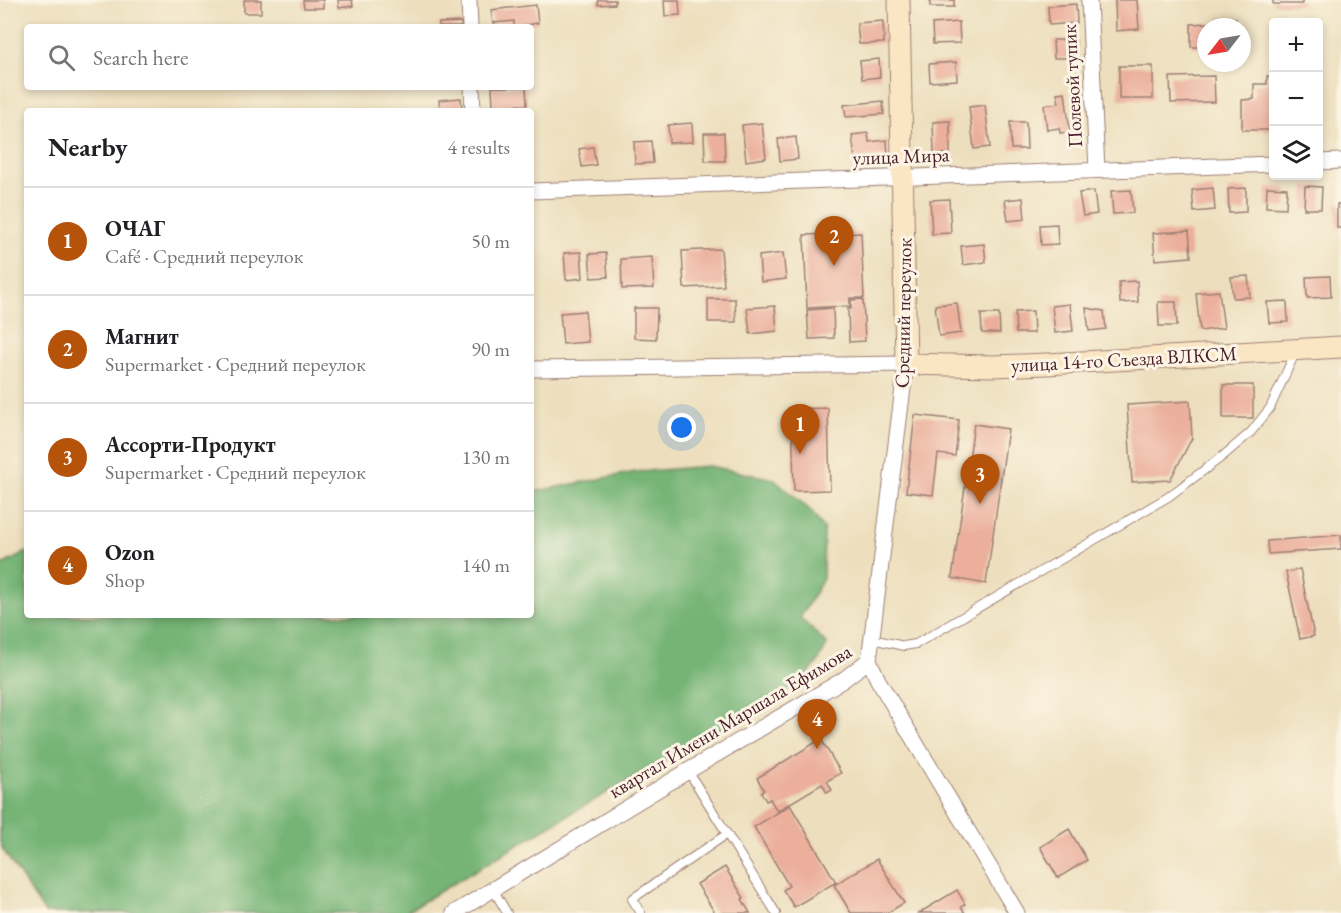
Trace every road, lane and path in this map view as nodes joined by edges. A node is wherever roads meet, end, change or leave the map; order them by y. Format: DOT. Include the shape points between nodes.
graph roads {
  1 [pos="469,0"];
  2 [pos="899,0"];
  3 [pos="1089,0"];
  4 [pos="470,24"];
  5 [pos="472,90"];
  6 [pos="473,108"];
  7 [pos="1341,161"];
  8 [pos="1323,162"];
  9 [pos="1269,164"];
  10 [pos="1097,170"];
  11 [pos="903,177"];
  12 [pos="534,191"];
  13 [pos="1341,347"];
  14 [pos="1297,350"];
  15 [pos="906,364"];
  16 [pos="534,369"];
  17 [pos="872,639"];
  18 [pos="869,660"];
  19 [pos="688,771"];
  20 [pos="727,834"];
  21 [pos="493,889"];
  22 [pos="456,913"];
  23 [pos="507,913"];
  24 [pos="641,913"];
  25 [pos="776,913"];
  26 [pos="1017,913"];
  1 -- 4 [label="street"];
  2 -- 11 [label="street, Средний переулок"];
  3 -- 10 [label="street, Полевой тупик"];
  5 -- 6 [label="street"];
  7 -- 8 [label="street"];
  9 -- 10 [label="street, улица Мира"];
  10 -- 11 [label="street, улица Мира"];
  11 -- 12 [label="street, улица Мира"];
  11 -- 15 [label="street, Средний переулок"];
  13 -- 14 [label="street, улица 14-го Съезда ВЛКСМ"];
  14 -- 15 [label="street, улица 14-го Съезда ВЛКСМ" via="993,366"];
  14 -- 17 [label="lane" via="1270,408 1251,432 1168,497 915,644 904,646"];
  15 -- 16 [label="street"];
  15 -- 17 [label="street, Средний переулок"];
  17 -- 18 [label="street, Средний переулок"];
  18 -- 19 [label="street, квартал Имени Маршала Ефимова" via="843,681"];
  18 -- 26 [label="street, квартал Имени Маршала Ефимова"];
  19 -- 20 [label="lane"];
  19 -- 21 [label="street, квартал Имени Маршала Ефимова"];
  20 -- 24 [label="lane" via="632,899"];
  20 -- 25 [label="lane"];
  21 -- 22 [label="street, квартал Имени Маршала Ефимова"];
  21 -- 23 [label="lane"];
}
